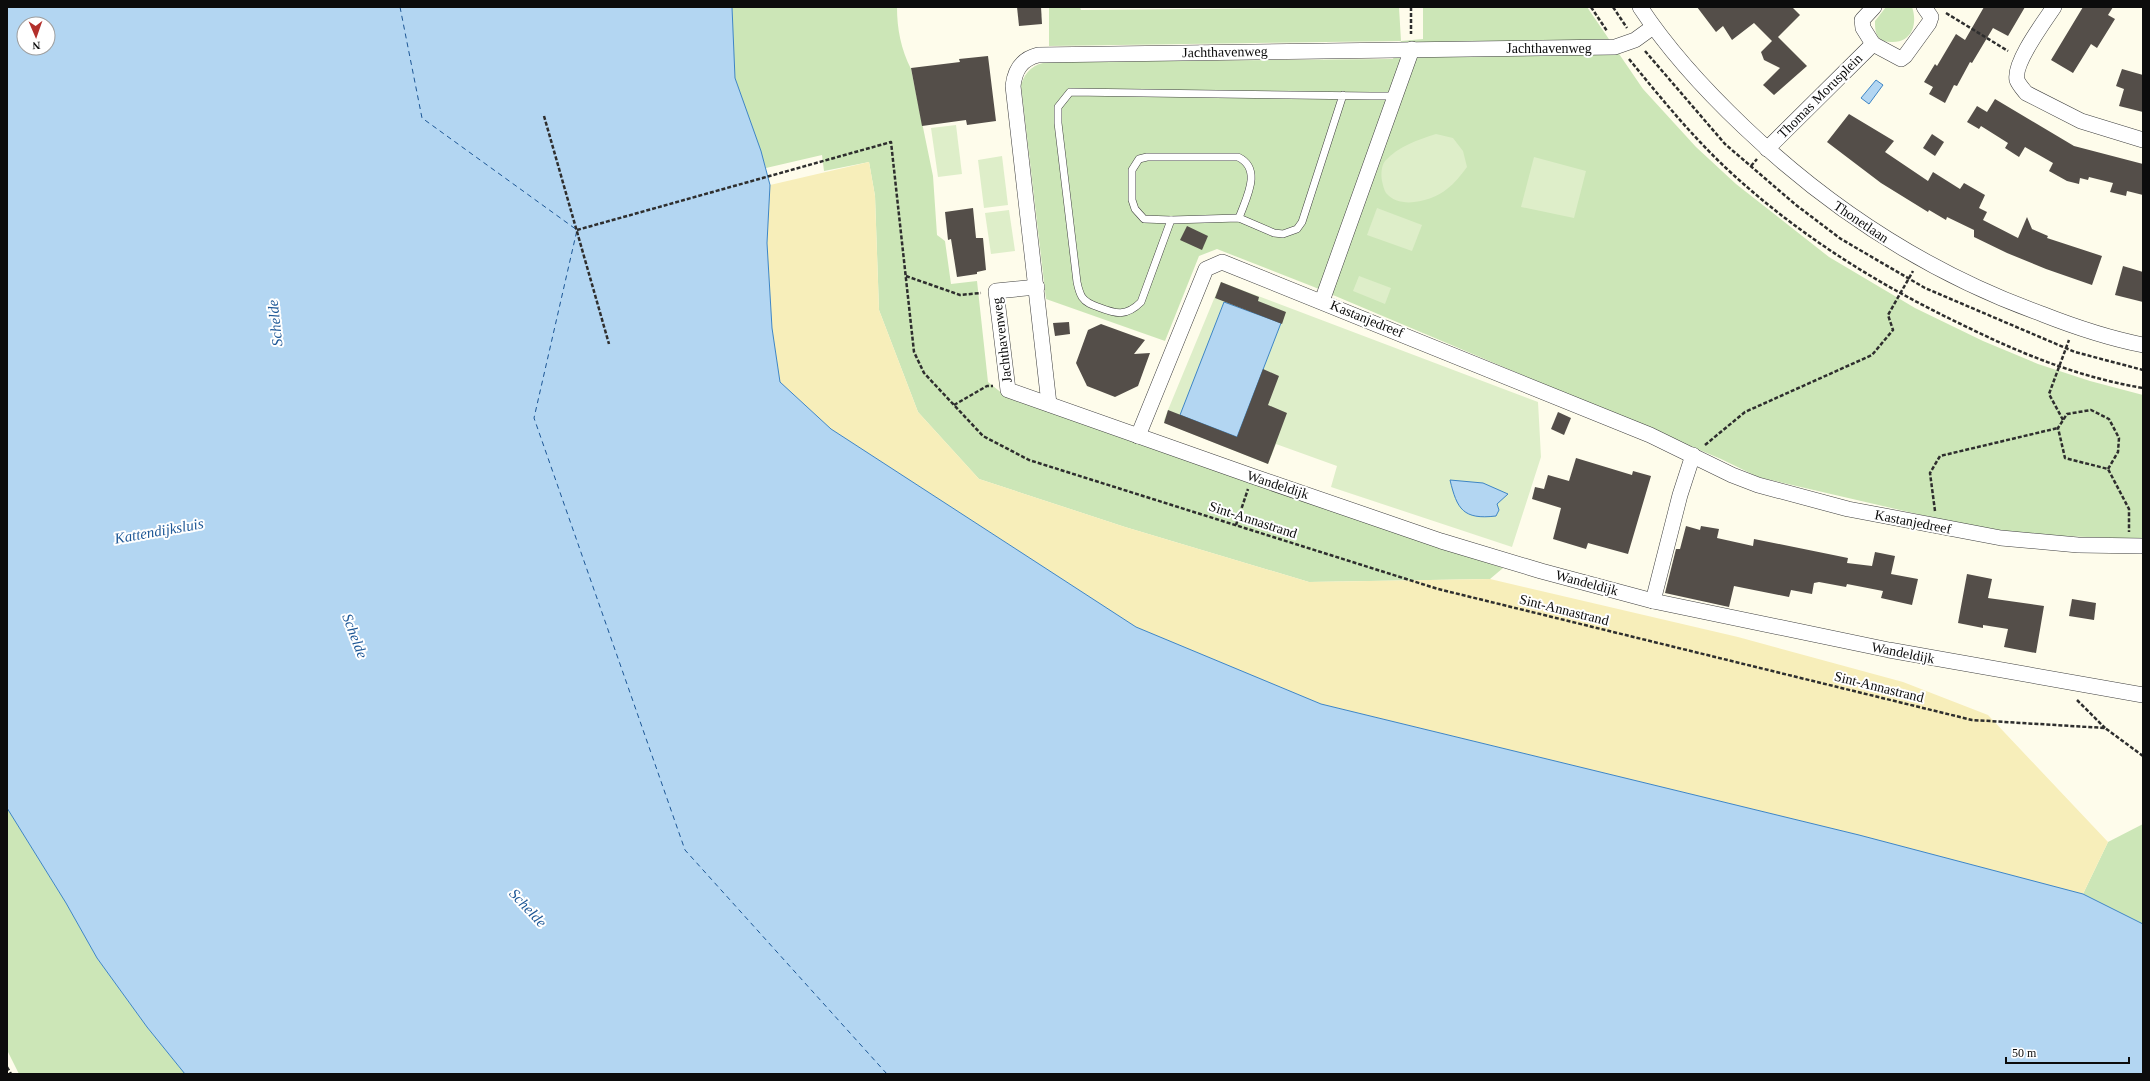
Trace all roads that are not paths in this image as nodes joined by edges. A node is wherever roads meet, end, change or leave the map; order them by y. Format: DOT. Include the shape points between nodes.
graph roads {
  1 [pos="1640,7"];
  2 [pos="1874,7"];
  3 [pos="1924,7"];
  4 [pos="2054,7"];
  5 [pos="1653,27"];
  6 [pos="1873,44"];
  7 [pos="1412,49"];
  8 [pos="1343,95"];
  9 [pos="1393,96"];
  10 [pos="2143,140"];
  11 [pos="1767,149"];
  12 [pos="1239,218"];
  13 [pos="1171,220"];
  14 [pos="1037,287"];
  15 [pos="1322,301"];
  16 [pos="2143,345"];
  17 [pos="1049,404"];
  18 [pos="1138,436"];
  19 [pos="1692,455"];
  20 [pos="2136,546"];
  21 [pos="1653,601"];
  22 [pos="2143,695"];
  1 -- 5 [label="street, Thonetlaan"];
  2 -- 6 [label="street, Thomas Morusplein" via="1862,20 1863,28"];
  3 -- 6 [label="street, Thomas Morusplein" via="1930,17 1928,23 1901,59"];
  4 -- 10 [label="street" via="2018,69 2017,79 2026,93 2081,120"];
  5 -- 7 [label="street, Jachthavenweg" via="1635,40 1608,48"];
  5 -- 11 [label="street, Thonetlaan" via="1710,95"];
  6 -- 11 [label="street, Thomas Morusplein"];
  7 -- 9 [label="street"];
  7 -- 14 [label="street, Jachthavenweg" via="1038,55 1027,58 1016,71 1014,86"];
  8 -- 9 [label="lane"];
  8 -- 12 [label="lane" via="1302,222 1297,229 1283,234 1274,233"];
  8 -- 13 [label="lane" via="1070,92 1058,107 1058,123 1077,282 1082,298 1112,313 1133,310 1141,302"];
  9 -- 15 [label="street"];
  11 -- 16 [label="street, Thonetlaan" via="1803,181 1852,217 1962,282 2076,327"];
  12 -- 13 [label="lane"];
  12 -- 13 [label="lane" via="1251,182 1250,166 1245,160 1238,156 1139,159 1132,170 1132,200 1135,209 1144,219"];
  14 -- 17 [label="street, Jachthavenweg"];
  14 -- 17 [label="street, Jachthavenweg" via="996,291 1008,390"];
  15 -- 18 [label="street, Kastanjedreef" via="1222,262 1206,269"];
  15 -- 19 [label="street, Kastanjedreef" via="1650,435"];
  17 -- 18 [label="street, Wandeldijk"];
  18 -- 21 [label="street, Wandeldijk" via="1441,541"];
  19 -- 20 [label="street, Kastanjedreef" via="1758,485 1848,509 2001,538 2078,545"];
  19 -- 21 [label="street"];
  21 -- 22 [label="street, Wandeldijk" via="1897,652"];
}
